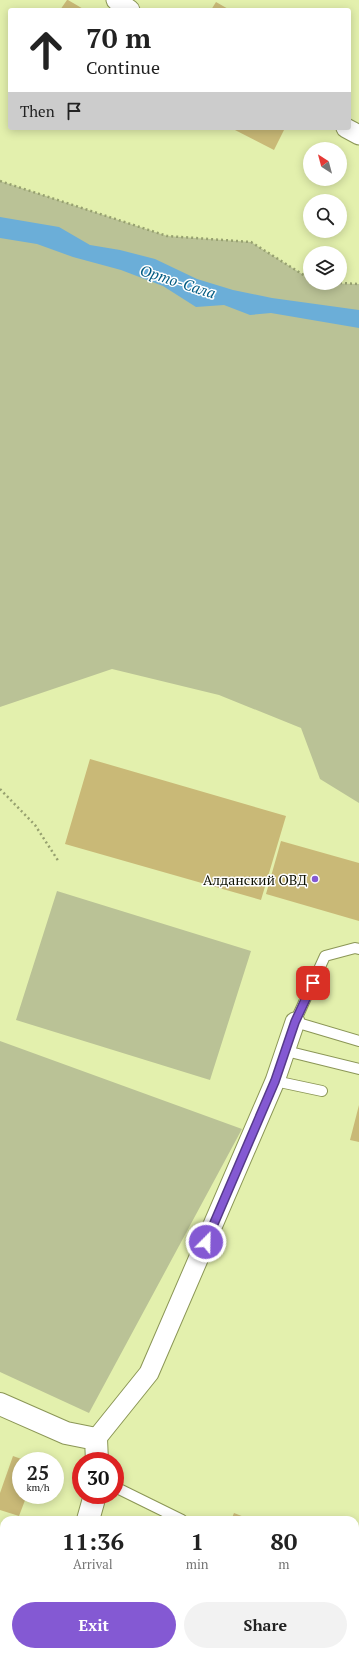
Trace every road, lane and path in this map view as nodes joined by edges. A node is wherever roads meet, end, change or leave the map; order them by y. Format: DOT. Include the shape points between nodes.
graph roads {
  1 [pos="116,0"];
  2 [pos="127,8"];
  3 [pos="350,130"];
  4 [pos="359,135"];
  5 [pos="0,181"];
  6 [pos="303,275"];
  7 [pos="347,283"];
  8 [pos="359,284"];
  9 [pos="0,789"];
  10 [pos="59,862"];
  11 [pos="359,949"];
  12 [pos="295,1022"];
  13 [pos="359,1041"];
  14 [pos="286,1051"];
  15 [pos="359,1069"];
  16 [pos="275,1081"];
  17 [pos="322,1091"];
  18 [pos="0,1404"];
  19 [pos="96,1439"];
  20 [pos="97,1452"];
  21 [pos="124,1491"];
  22 [pos="92,1504"];
  23 [pos="89,1516"];
  24 [pos="174,1516"];
  1 -- 2 [label="street"];
  3 -- 4 [label="street"];
  5 -- 6 [label="path" via="167,236 251,242"];
  7 -- 8 [label="path"];
  9 -- 10 [label="path" via="35,825"];
  11 -- 12 [label="lane" via="325,956"];
  12 -- 13 [label="lane"];
  12 -- 14 [label="street"];
  14 -- 15 [label="lane"];
  14 -- 16 [label="street"];
  16 -- 17 [label="lane"];
  16 -- 19 [label="street" via="149,1373"];
  18 -- 19 [label="street" via="66,1433"];
  19 -- 20 [label="street"];
  21 -- 24 [label="lane"];
  22 -- 23 [label="street"];
}
